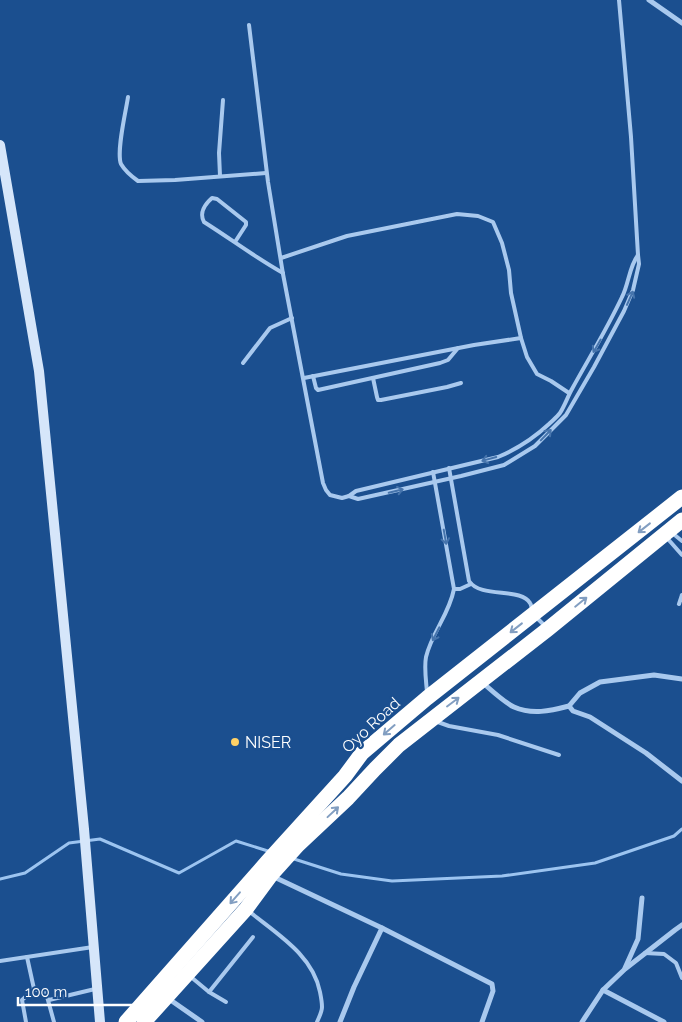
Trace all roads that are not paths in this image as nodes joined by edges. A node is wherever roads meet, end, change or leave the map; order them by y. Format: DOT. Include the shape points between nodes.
graph roads {
  1 [pos="619,0"];
  2 [pos="649,0"];
  3 [pos="682,23"];
  4 [pos="249,25"];
  5 [pos="128,97"];
  6 [pos="223,100"];
  7 [pos="0,145"];
  8 [pos="266,173"];
  9 [pos="220,176"];
  10 [pos="235,242"];
  11 [pos="638,254"];
  12 [pos="281,258"];
  13 [pos="283,274"];
  14 [pos="292,318"];
  15 [pos="521,338"];
  16 [pos="458,348"];
  17 [pos="244,363"];
  18 [pos="313,376"];
  19 [pos="304,378"];
  20 [pos="373,378"];
  21 [pos="461,383"];
  22 [pos="569,393"];
  23 [pos="449,468"];
  24 [pos="433,472"];
  25 [pos="451,478"];
  26 [pos="435,482"];
  27 [pos="349,496"];
  28 [pos="682,497"];
  29 [pos="682,520"];
  30 [pos="666,533"];
  31 [pos="682,541"];
  32 [pos="682,555"];
  33 [pos="471,584"];
  34 [pos="454,589"];
  35 [pos="682,595"];
  36 [pos="679,604"];
  37 [pos="533,614"];
  38 [pos="548,629"];
  39 [pos="682,679"];
  40 [pos="481,681"];
  41 [pos="427,698"];
  42 [pos="568,706"];
  43 [pos="431,719"];
  44 [pos="559,755"];
  45 [pos="682,781"];
  46 [pos="271,869"];
  47 [pos="642,898"];
  48 [pos="246,909"];
  49 [pos="682,925"];
  50 [pos="382,928"];
  51 [pos="254,937"];
  52 [pos="94,946"];
  53 [pos="645,953"];
  54 [pos="27,957"];
  55 [pos="0,962"];
  56 [pos="625,969"];
  57 [pos="187,974"];
  58 [pos="682,978"];
  59 [pos="34,989"];
  60 [pos="97,989"];
  61 [pos="603,990"];
  62 [pos="209,992"];
  63 [pos="166,997"];
  64 [pos="49,1000"];
  65 [pos="226,1002"];
  66 [pos="26,1022"];
  67 [pos="54,1022"];
  68 [pos="100,1022"];
  69 [pos="126,1022"];
  70 [pos="144,1022"];
  71 [pos="202,1022"];
  72 [pos="317,1022"];
  73 [pos="340,1022"];
  74 [pos="482,1022"];
  75 [pos="582,1022"];
  76 [pos="664,1022"];
  1 -- 11 [label="lane" via="632,136"];
  2 -- 3 [label="street"];
  4 -- 8 [label="lane"];
  5 -- 9 [label="lane" via="120,146 120,162 126,172 138,181"];
  6 -- 9 [label="lane"];
  7 -- 52 [label="street" via="39,371"];
  8 -- 9 [label="lane"];
  8 -- 12 [label="lane"];
  10 -- 10 [label="lane" via="246,222 212,198 202,212 204,222"];
  10 -- 13 [label="lane"];
  11 -- 22 [label="lane, one-way" via="632,263 623,295"];
  25 -- 11 [label="lane, one-way" via="504,465 535,446 566,414 624,311 633,290"];
  12 -- 13 [label="lane"];
  12 -- 15 [label="lane" via="347,236 457,214 478,216 493,222 502,243"];
  13 -- 14 [label="lane"];
  14 -- 17 [label="lane" via="270,328"];
  14 -- 19 [label="lane"];
  15 -- 16 [label="lane"];
  15 -- 22 [label="lane" via="537,374"];
  16 -- 18 [label="lane"];
  16 -- 20 [label="lane" via="440,364"];
  18 -- 19 [label="lane"];
  18 -- 20 [label="lane" via="318,390"];
  19 -- 27 [label="lane" via="323,483 330,495"];
  20 -- 21 [label="lane" via="378,400"];
  22 -- 23 [label="lane, one-way" via="560,413 524,444 498,457"];
  23 -- 24 [label="lane"];
  23 -- 25 [label="lane"];
  24 -- 26 [label="lane"];
  24 -- 27 [label="lane" via="356,490"];
  25 -- 26 [label="lane"];
  25 -- 33 [label="lane"];
  27 -- 26 [label="lane, one-way" via="358,499"];
  26 -- 34 [label="lane, one-way"];
  28 -- 37 [label="highway, Oyo Road, one-way"];
  29 -- 30 [label="highway, Oyo Road"];
  30 -- 31 [label="lane"];
  30 -- 32 [label="lane"];
  38 -- 30 [label="highway, Oyo Road, one-way"];
  33 -- 34 [label="lane"];
  33 -- 37 [label="lane" via="476,588 526,598"];
  34 -- 41 [label="lane, one-way" via="452,601 426,657"];
  35 -- 36 [label="lane"];
  37 -- 38 [label="lane"];
  37 -- 41 [label="highway, Oyo Road, one-way"];
  38 -- 40 [label="highway, Oyo Road"];
  39 -- 42 [label="street" via="654,675 600,682"];
  40 -- 42 [label="street" via="513,707 528,712"];
  43 -- 40 [label="highway, Oyo Road, one-way"];
  41 -- 46 [label="highway, Oyo Road, one-way" via="362,753 281,847"];
  42 -- 45 [label="street" via="646,754"];
  43 -- 44 [label="lane" via="449,726 498,735"];
  46 -- 43 [label="highway, Oyo Road, one-way" via="348,798 399,745"];
  46 -- 48 [label="highway, Oyo Road"];
  46 -- 50 [label="street"];
  46 -- 69 [label="highway, Oyo Road, one-way"];
  47 -- 56 [label="street" via="638,940"];
  48 -- 57 [label="highway, Oyo Road"];
  48 -- 72 [label="lane" via="292,946 314,971 322,1006"];
  49 -- 53 [label="street"];
  50 -- 73 [label="street"];
  50 -- 74 [label="street" via="492,984 493,991"];
  51 -- 62 [label="lane"];
  52 -- 54 [label="lane"];
  52 -- 60 [label="street"];
  53 -- 56 [label="street"];
  53 -- 58 [label="lane" via="664,954 676,962"];
  54 -- 55 [label="lane"];
  54 -- 59 [label="lane"];
  56 -- 61 [label="street"];
  57 -- 62 [label="lane"];
  57 -- 63 [label="highway, Oyo Road"];
  59 -- 64 [label="lane" via="46,993"];
  59 -- 66 [label="lane" via="22,1000"];
  60 -- 64 [label="lane"];
  60 -- 68 [label="street"];
  61 -- 75 [label="street"];
  61 -- 76 [label="street"];
  62 -- 65 [label="lane"];
  63 -- 70 [label="highway, Oyo Road"];
  63 -- 71 [label="street"];
  64 -- 67 [label="lane"];
}
